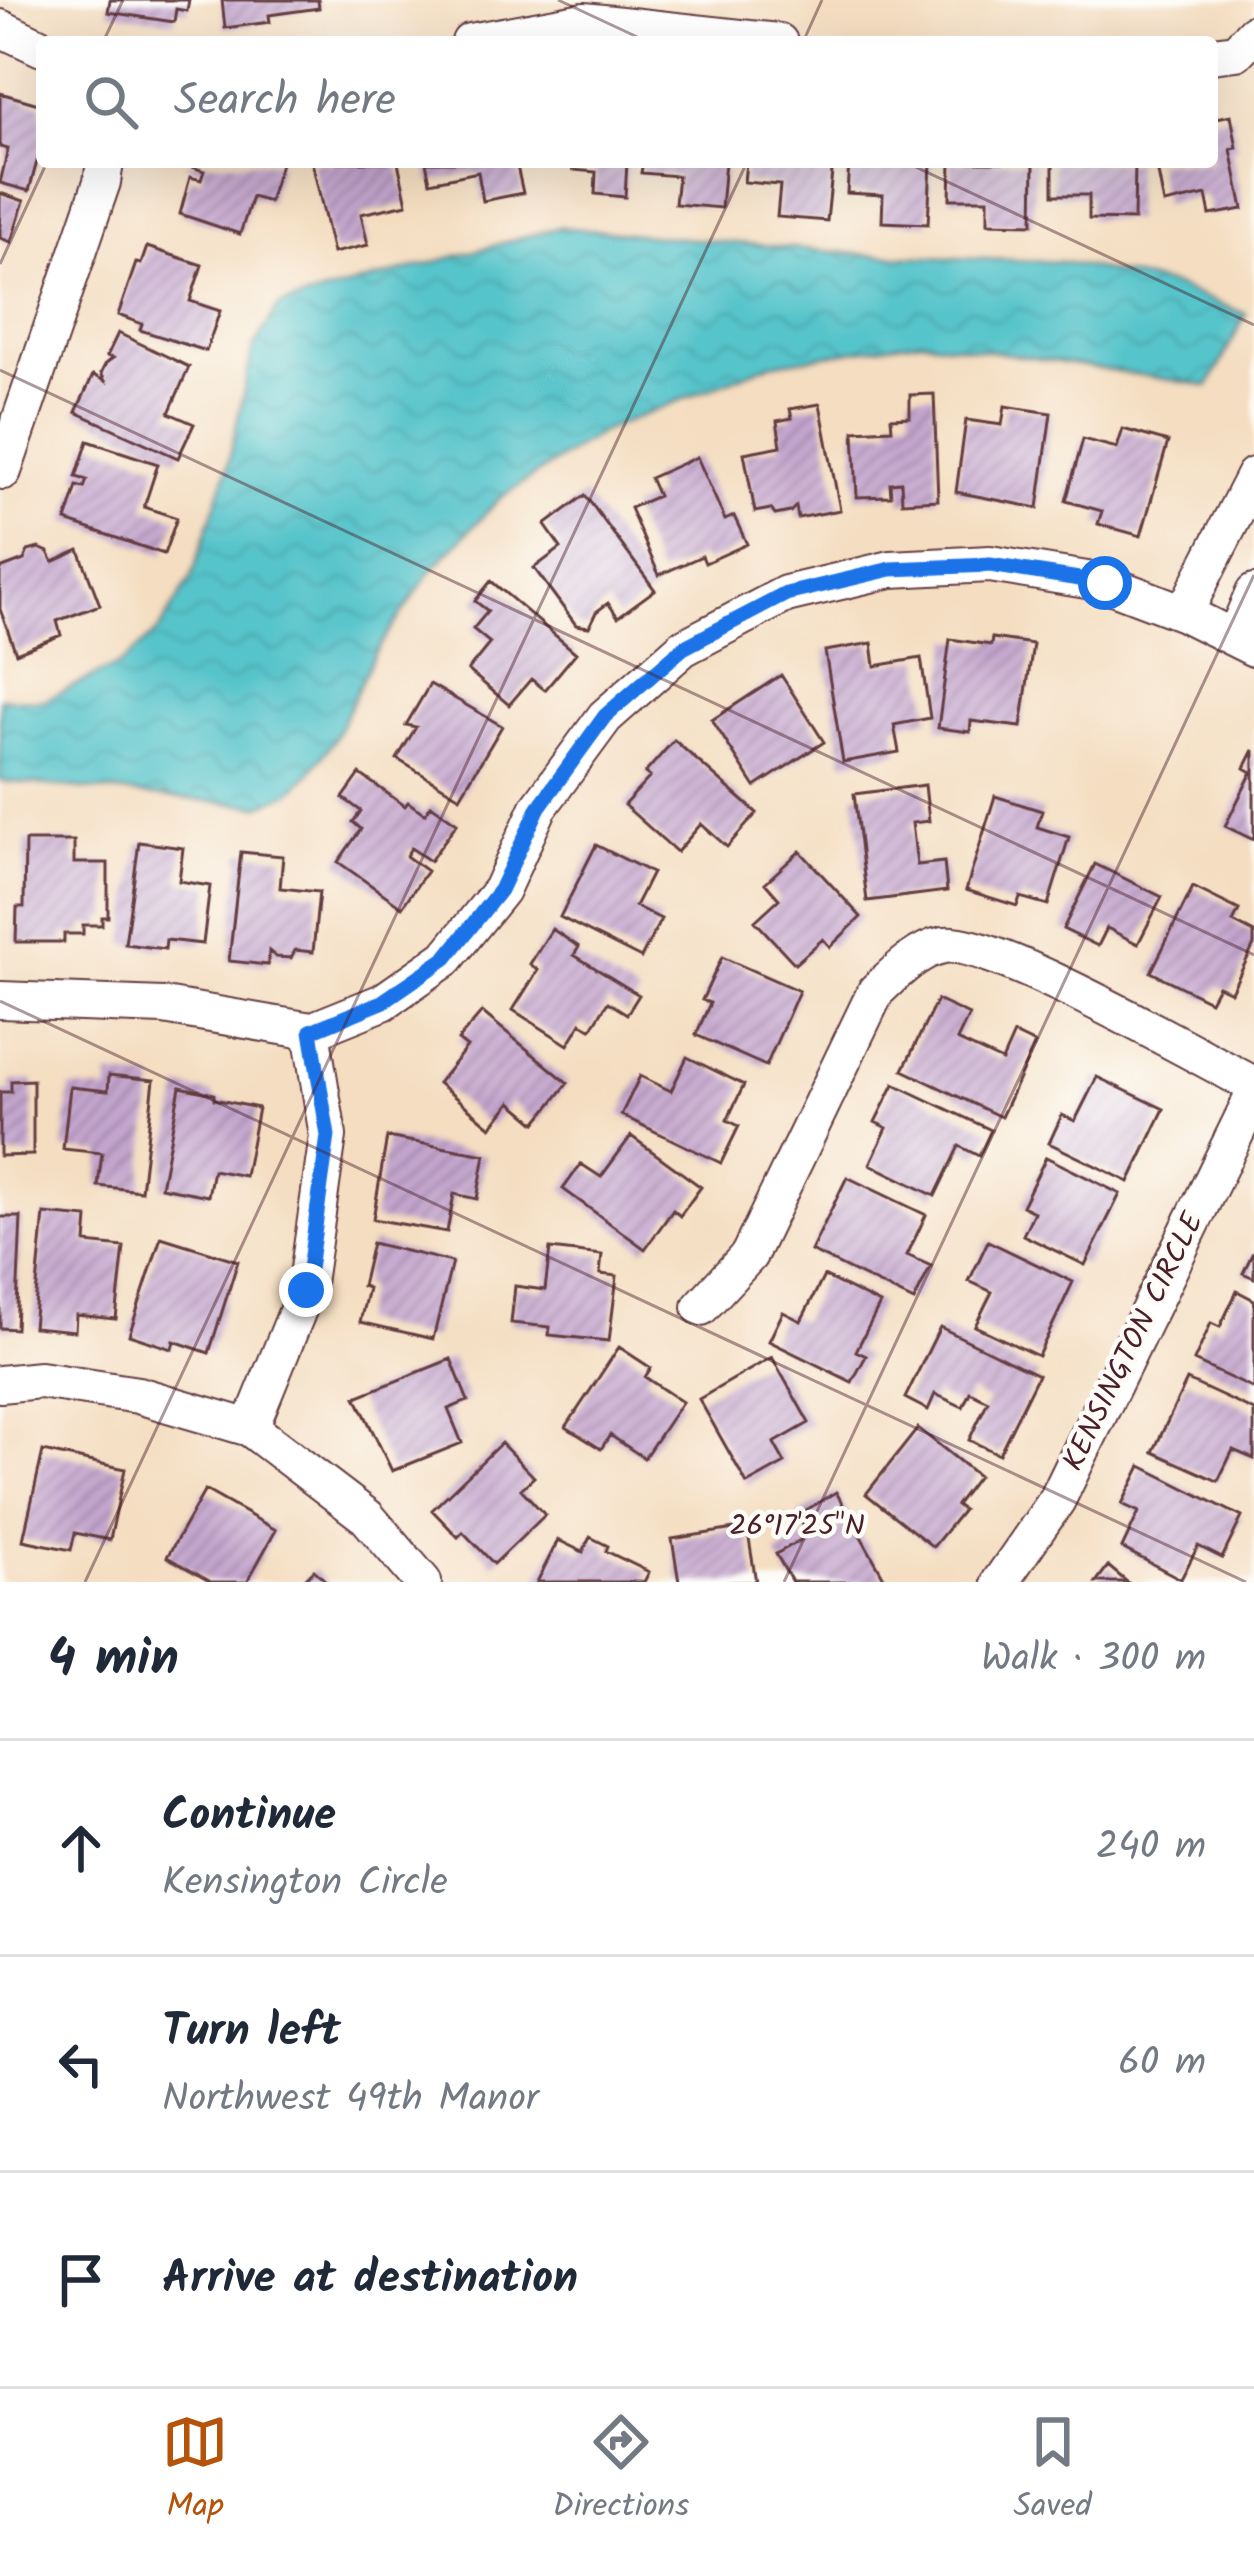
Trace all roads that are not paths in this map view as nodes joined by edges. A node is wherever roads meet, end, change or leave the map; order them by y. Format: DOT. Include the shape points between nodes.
graph roads {
  1 [pos="584,10"];
  2 [pos="0,28"];
  3 [pos="491,36"];
  4 [pos="742,36"];
  5 [pos="36,45"];
  6 [pos="104,168"];
  7 [pos="2,470"];
  8 [pos="1254,476"];
  9 [pos="1254,592"];
  10 [pos="1184,613"];
  11 [pos="1245,642"];
  12 [pos="0,1000"];
  13 [pos="311,1031"];
  14 [pos="1254,1085"];
  15 [pos="1254,1095"];
  16 [pos="701,1307"];
  17 [pos="0,1384"];
  18 [pos="250,1427"];
  19 [pos="423,1582"];
  20 [pos="1000,1582"];
  1 -- 3 [label="street"];
  1 -- 4 [label="street"];
  2 -- 5 [label="street"];
  6 -- 7 [label="street"];
  8 -- 10 [label="street"];
  9 -- 11 [label="street"];
  10 -- 11 [label="street"];
  10 -- 13 [label="street" via="1105,583 990,565 891,569 786,594 683,648 605,716 539,807 500,890 446,958 382,1002"];
  12 -- 13 [label="street" via="164,1006"];
  13 -- 18 [label="street" via="328,1136 306,1290"];
  14 -- 16 [label="street" via="994,952 944,945 876,991 749,1255"];
  15 -- 20 [label="street, KENSINGTON CIRCLE" via="1057,1500"];
  17 -- 18 [label="street" via="40,1380 138,1395"];
  18 -- 19 [label="street" via="367,1517"];
}
